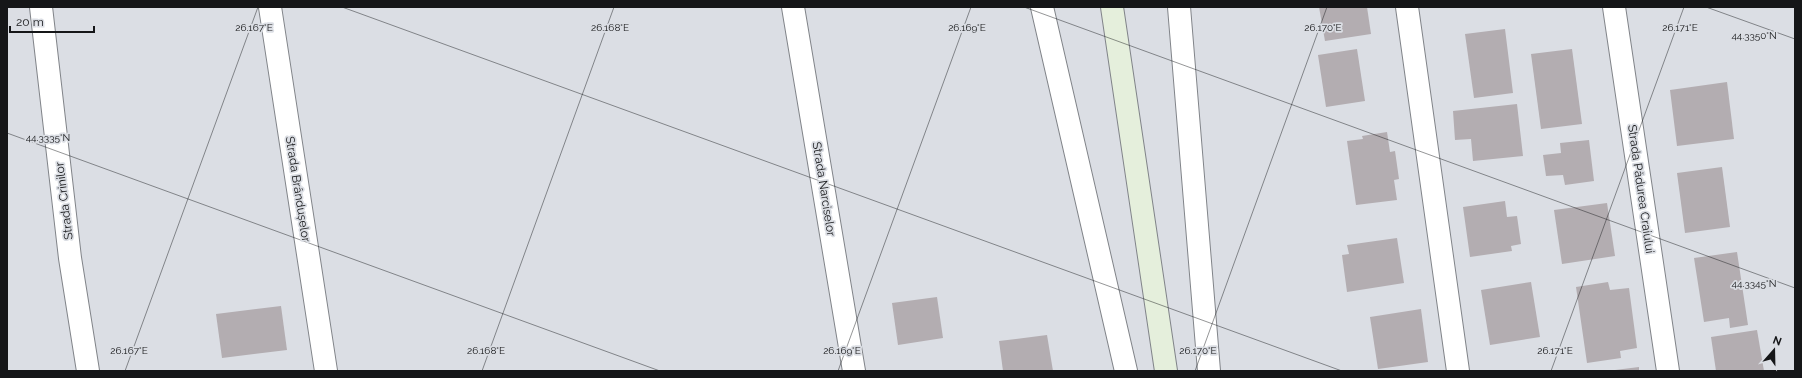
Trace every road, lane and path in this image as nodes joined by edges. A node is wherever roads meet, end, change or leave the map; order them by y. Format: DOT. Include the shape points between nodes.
graph roads {
  1 [pos="41,7"];
  2 [pos="270,7"];
  3 [pos="793,7"];
  4 [pos="1042,7"];
  5 [pos="1112,7"];
  6 [pos="1178,7"];
  7 [pos="1407,7"];
  8 [pos="1614,7"];
  9 [pos="88,371"];
  10 [pos="326,371"];
  11 [pos="854,371"];
  12 [pos="1126,371"];
  13 [pos="1166,371"];
  14 [pos="1209,371"];
  15 [pos="1458,371"];
  16 [pos="1668,371"];
  1 -- 9 [label="street, Strada Crinilor" via="70,258"];
  2 -- 10 [label="street, Strada Brândușelor"];
  3 -- 11 [label="street, Strada Narciselor"];
  4 -- 12 [label="street"];
  5 -- 13 [label="main road"];
  6 -- 14 [label="street"];
  7 -- 15 [label="street"];
  8 -- 16 [label="street, Strada Pădurea Craiului"];
}
